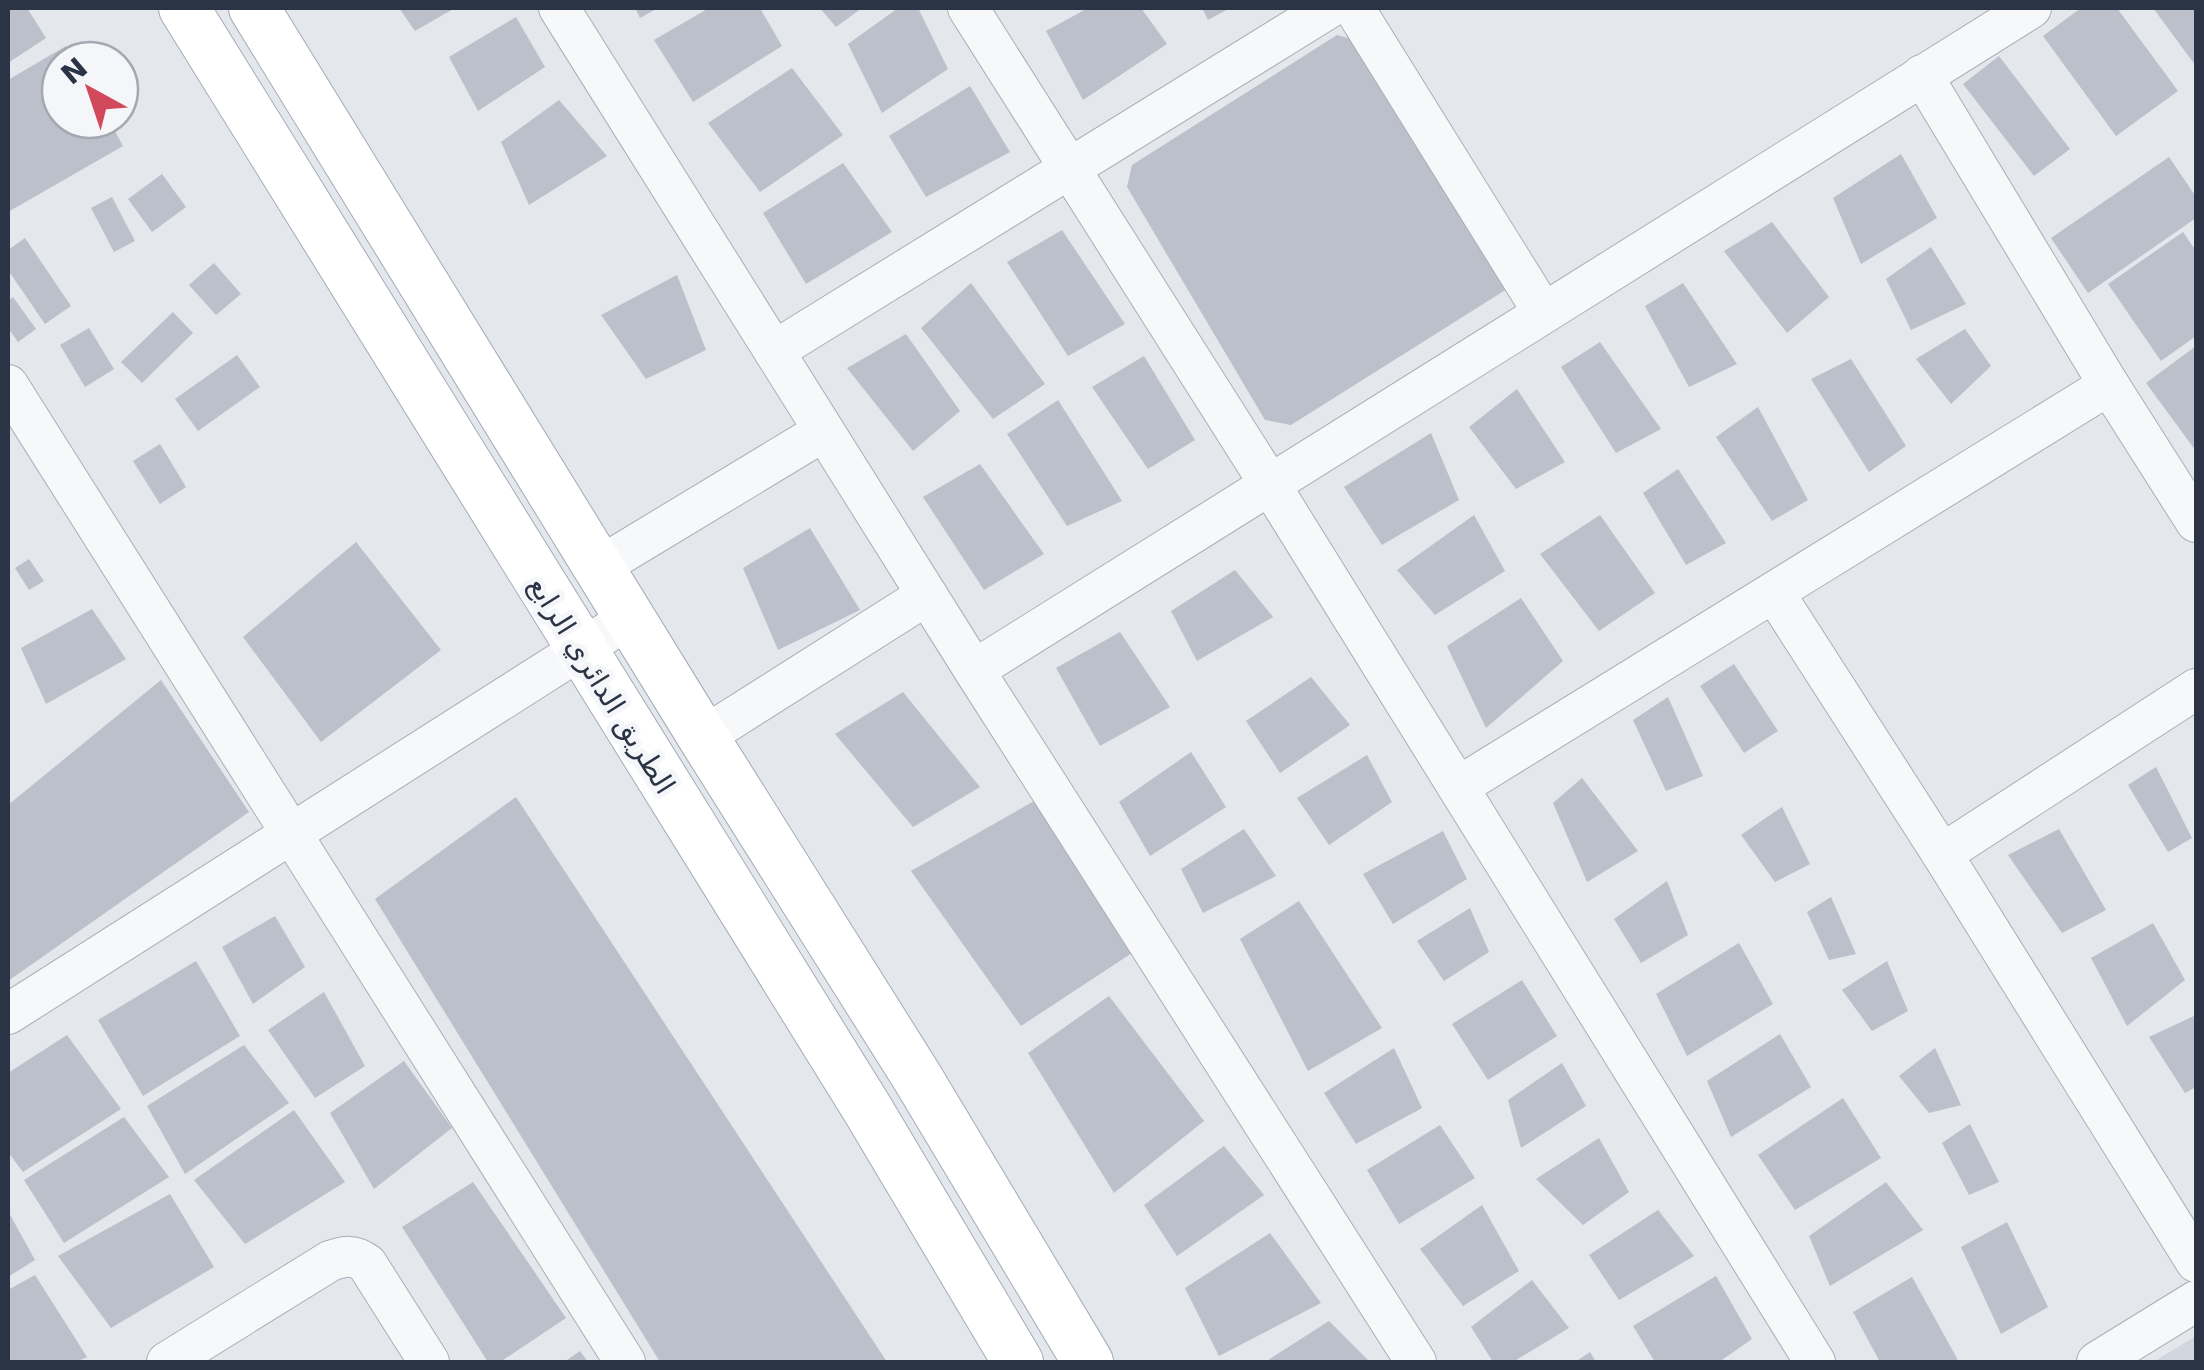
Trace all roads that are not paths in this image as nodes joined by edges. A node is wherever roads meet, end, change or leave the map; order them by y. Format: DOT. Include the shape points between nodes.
graph roads {
  1 [pos="184,8"];
  2 [pos="254,8"];
  3 [pos="559,8"];
  4 [pos="968,8"];
  5 [pos="1329,8"];
  6 [pos="1354,8"];
  7 [pos="2031,8"];
  8 [pos="1922,76"];
  9 [pos="1071,169"];
  10 [pos="1544,312"];
  11 [pos="774,351"];
  12 [pos="8,385"];
  13 [pos="2109,386"];
  14 [pos="824,431"];
  15 [pos="1269,484"];
  16 [pos="2196,522"];
  17 [pos="599,567"];
  18 [pos="1775,594"];
  19 [pos="927,595"];
  20 [pos="630,618"];
  21 [pos="580,650"];
  22 [pos="974,670"];
  23 [pos="2196,688"];
  24 [pos="703,736"];
  25 [pos="1458,788"];
  26 [pos="291,834"];
  27 [pos="1942,854"];
  28 [pos="8,1014"];
  29 [pos="2196,1262"];
  30 [pos="2196,1301"];
  31 [pos="166,1362"];
  32 [pos="429,1362"];
  33 [pos="625,1362"];
  34 [pos="1018,1362"];
  35 [pos="1088,1362"];
  36 [pos="1416,1362"];
  37 [pos="1815,1362"];
  38 [pos="2097,1362"];
  1 -- 21 [label="main road, الطريق الدائري الرابع"];
  2 -- 17 [label="main road"];
  3 -- 11 [label="street"];
  4 -- 9 [label="street"];
  5 -- 9 [label="street"];
  6 -- 10 [label="street"];
  7 -- 8 [label="street"];
  8 -- 10 [label="street"];
  8 -- 13 [label="street"];
  9 -- 11 [label="street"];
  9 -- 15 [label="street"];
  10 -- 15 [label="street"];
  11 -- 14 [label="street"];
  12 -- 26 [label="street"];
  13 -- 16 [label="street"];
  13 -- 18 [label="street"];
  14 -- 17 [label="street"];
  14 -- 19 [label="street"];
  15 -- 22 [label="street"];
  15 -- 25 [label="street"];
  17 -- 20 [label="main road"];
  18 -- 25 [label="street"];
  18 -- 27 [label="street"];
  19 -- 22 [label="street"];
  19 -- 24 [label="street"];
  20 -- 21 [label="street"];
  20 -- 24 [label="main road"];
  21 -- 26 [label="street"];
  21 -- 34 [label="main road, الطريق الدائري الرابع"];
  22 -- 36 [label="street"];
  23 -- 27 [label="street"];
  24 -- 35 [label="main road"];
  25 -- 37 [label="street"];
  26 -- 28 [label="street"];
  26 -- 33 [label="street"];
  27 -- 29 [label="street"];
  30 -- 38 [label="street"];
  31 -- 32 [label="street" via="344,1256 367,1264"];
}
